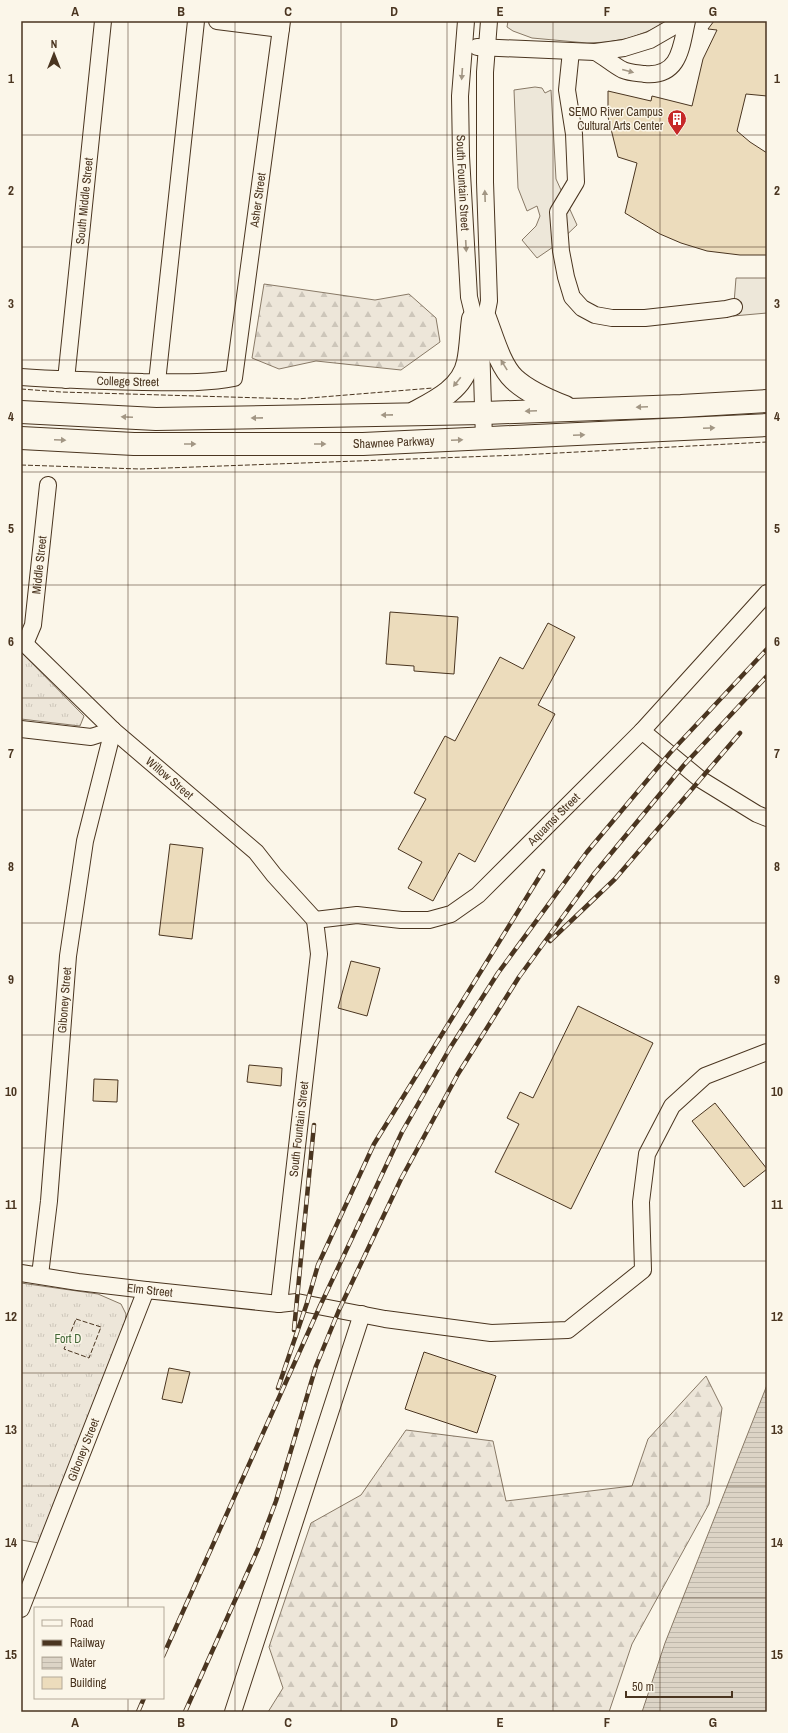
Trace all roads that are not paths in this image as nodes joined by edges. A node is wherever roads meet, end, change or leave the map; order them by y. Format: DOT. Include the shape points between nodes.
graph roads {
  1 [pos="103,21"];
  2 [pos="196,21"];
  3 [pos="217,21"];
  4 [pos="466,21"];
  5 [pos="489,21"];
  6 [pos="683,21"];
  7 [pos="687,21"];
  8 [pos="281,25"];
  9 [pos="464,46"];
  10 [pos="487,48"];
  11 [pos="571,51"];
  12 [pos="595,52"];
  13 [pos="734,307"];
  14 [pos="479,318"];
  15 [pos="21,377"];
  16 [pos="234,378"];
  17 [pos="66,380"];
  18 [pos="157,382"];
  19 [pos="767,401"];
  20 [pos="570,410"];
  21 [pos="21,412"];
  22 [pos="484,413"];
  23 [pos="412,415"];
  24 [pos="767,425"];
  25 [pos="21,438"];
  26 [pos="484,439"];
  27 [pos="48,485"];
  28 [pos="767,593"];
  29 [pos="23,642"];
  30 [pos="21,729"];
  31 [pos="113,730"];
  32 [pos="642,731"];
  33 [pos="767,818"];
  34 [pos="315,920"];
  35 [pos="767,1052"];
  36 [pos="21,1273"];
  37 [pos="40,1275"];
  38 [pos="146,1290"];
  39 [pos="279,1304"];
  40 [pos="362,1314"];
  41 [pos="21,1609"];
  42 [pos="233,1712"];
  1 -- 17 [label="street, South Middle Street"];
  2 -- 18 [label="street"];
  3 -- 8 [label="street"];
  4 -- 9 [label="street, South Fountain Street"];
  5 -- 10 [label="street, South Fountain Street"];
  6 -- 12 [label="street" via="650,40 624,48"];
  12 -- 7 [label="street, one-way" via="624,71 650,74 662,72 671,68 677,61"];
  8 -- 16 [label="street, Asher Street"];
  9 -- 10 [label="street"];
  9 -- 14 [label="street, South Fountain Street, one-way" via="460,96 469,297"];
  10 -- 11 [label="street"];
  14 -- 10 [label="street, South Fountain Street, one-way" via="489,301 485,182"];
  11 -- 12 [label="street"];
  11 -- 13 [label="street" via="567,90 574,134 576,182 558,212 561,251 572,297 582,308 595,315 612,318 646,318"];
  20 -- 14 [label="highway, one-way" via="535,394 513,378"];
  14 -- 22 [label="street, South Fountain Street"];
  14 -- 23 [label="highway, one-way" via="468,363 459,381 441,399"];
  15 -- 17 [label="street, College Street"];
  16 -- 18 [label="street, College Street" via="214,382"];
  17 -- 18 [label="street, College Street"];
  19 -- 20 [label="highway, one-way"];
  20 -- 22 [label="highway, one-way"];
  23 -- 21 [label="highway, one-way" via="156,419"];
  22 -- 23 [label="highway"];
  22 -- 26 [label="street, South Fountain Street"];
  26 -- 24 [label="highway, Shawnee Parkway, one-way"];
  25 -- 26 [label="highway, Shawnee Parkway, one-way" via="134,444 226,445 362,444"];
  27 -- 29 [label="street, Middle Street" via="33,625"];
  28 -- 32 [label="street, Aquamsi Street"];
  29 -- 31 [label="street, Willow Street"];
  30 -- 31 [label="street" via="91,737"];
  31 -- 34 [label="street, Willow Street" via="256,852"];
  31 -- 37 [label="street, Giboney Street" via="85,842 68,956"];
  32 -- 33 [label="street" via="700,779"];
  32 -- 34 [label="street, Aquamsi Street" via="478,895 451,914 429,920 357,915"];
  34 -- 39 [label="street, South Fountain Street" via="319,954"];
  35 -- 40 [label="street, Elm Street" via="705,1076 672,1106 647,1154 641,1202 643,1270 568,1330 491,1333"];
  36 -- 37 [label="street, Elm Street"];
  37 -- 38 [label="street, Elm Street"];
  38 -- 39 [label="street, Elm Street"];
  38 -- 41 [label="street, Giboney Street"];
  39 -- 40 [label="street, Elm Street" via="298,1302"];
  40 -- 42 [label="street"];
}
